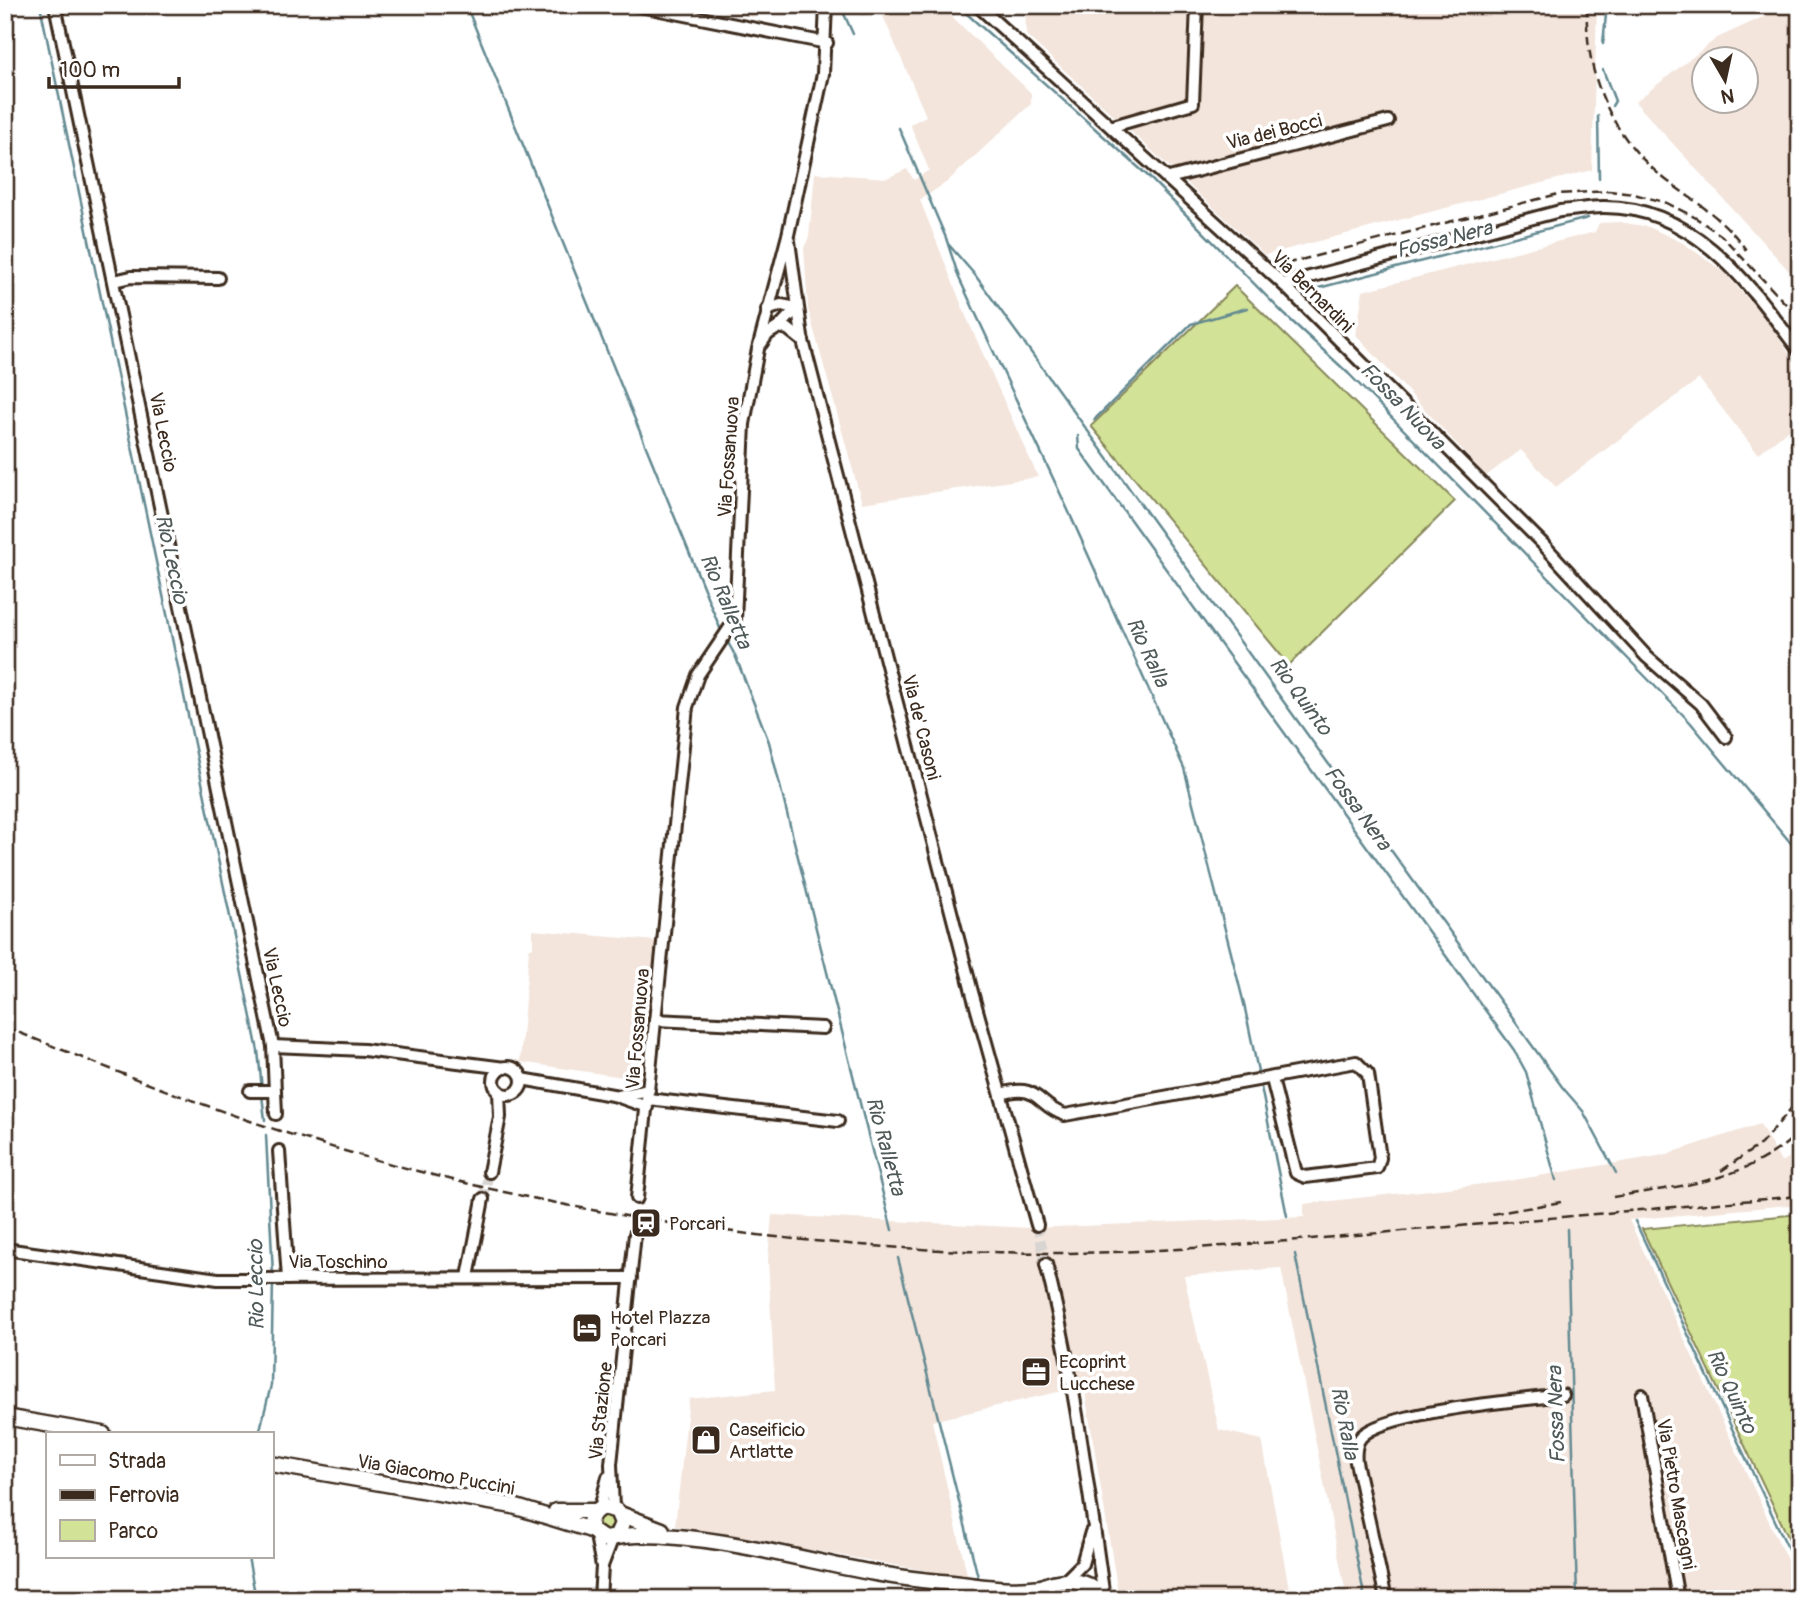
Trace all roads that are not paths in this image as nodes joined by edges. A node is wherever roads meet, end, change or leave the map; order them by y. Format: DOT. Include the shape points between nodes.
graph roads {
  1 [pos="55,5"];
  2 [pos="635,5"];
  3 [pos="826,5"];
  4 [pos="977,5"];
  5 [pos="1197,5"];
  6 [pos="827,43"];
  7 [pos="1388,121"];
  8 [pos="1113,126"];
  9 [pos="1169,178"];
  10 [pos="788,234"];
  11 [pos="218,278"];
  12 [pos="114,281"];
  13 [pos="1283,285"];
  14 [pos="797,308"];
  15 [pos="767,310"];
  16 [pos="779,327"];
  17 [pos="804,342"];
  18 [pos="758,349"];
  19 [pos="1800,352"];
  20 [pos="1726,737"];
  21 [pos="655,1020"];
  22 [pos="823,1028"];
  23 [pos="273,1046"];
  24 [pos="472,1065"];
  25 [pos="505,1068"];
  26 [pos="495,1077"];
  27 [pos="1270,1079"];
  28 [pos="518,1087"];
  29 [pos="253,1091"];
  30 [pos="275,1091"];
  31 [pos="499,1091"];
  32 [pos="1001,1094"];
  33 [pos="617,1096"];
  34 [pos="648,1099"];
  35 [pos="276,1114"];
  36 [pos="500,1116"];
  37 [pos="838,1121"];
  38 [pos="279,1150"];
  39 [pos="489,1172"];
  40 [pos="636,1198"];
  41 [pos="483,1199"];
  42 [pos="1037,1225"];
  43 [pos="635,1234"];
  44 [pos="5,1249"];
  45 [pos="1046,1264"];
  46 [pos="468,1277"];
  47 [pos="631,1278"];
  48 [pos="277,1279"];
  49 [pos="1563,1395"];
  50 [pos="1642,1395"];
  51 [pos="5,1417"];
  52 [pos="91,1432"];
  53 [pos="273,1464"];
  54 [pos="513,1506"];
  55 [pos="607,1510"];
  56 [pos="1093,1523"];
  57 [pos="593,1533"];
  58 [pos="615,1536"];
  59 [pos="708,1541"];
  60 [pos="602,1566"];
  61 [pos="1066,1580"];
  62 [pos="929,1582"];
  63 [pos="1039,1593"];
  64 [pos="600,1599"];
  65 [pos="995,1599"];
  66 [pos="1104,1599"];
  67 [pos="1386,1599"];
  68 [pos="1678,1599"];
  1 -- 12 [label="street, Via Leccio"];
  2 -- 6 [label="street"];
  3 -- 6 [label="street, Via Fossanuova"];
  4 -- 8 [label="street, Via Bernardini"];
  5 -- 8 [label="street" via="1193,103"];
  6 -- 10 [label="street, Via Fossanuova"];
  7 -- 9 [label="street, Via dei Bocci"];
  8 -- 9 [label="street, Via Bernardini"];
  9 -- 13 [label="street, Via Bernardini"];
  10 -- 14 [label="street, Via de' Casoni"];
  10 -- 15 [label="street, Via Fossanuova"];
  11 -- 12 [label="street" via="131,277"];
  12 -- 23 [label="street, Via Leccio"];
  13 -- 19 [label="street" via="1560,211 1606,207 1669,222 1720,255"];
  13 -- 20 [label="street, Via Bernardini" via="1542,543 1647,657 1701,704"];
  14 -- 15 [label="street" via="781,305"];
  14 -- 16 [label="street"];
  14 -- 17 [label="street, Via de' Casoni"];
  15 -- 18 [label="street, Via Fossanuova"];
  16 -- 17 [label="street"];
  16 -- 18 [label="street"];
  17 -- 32 [label="street, Via de' Casoni"];
  18 -- 21 [label="street, Via Fossanuova" via="744,424 735,620 698,675 687,707"];
  21 -- 22 [label="street"];
  21 -- 34 [label="street, Via Fossanuova"];
  23 -- 24 [label="street" via="364,1050"];
  23 -- 30 [label="street, Via Leccio"];
  24 -- 25 [label="street"];
  24 -- 26 [label="street"];
  25 -- 26 [label="street"];
  25 -- 28 [label="street" via="514,1069"];
  26 -- 31 [label="street"];
  27 -- 27 [label="street" via="1356,1062 1367,1074 1380,1158 1377,1168 1305,1177 1296,1173"];
  27 -- 32 [label="street" via="1065,1115 1055,1112 1036,1093"];
  28 -- 31 [label="street"];
  28 -- 33 [label="street" via="550,1086"];
  28 -- 36 [label="street"];
  29 -- 30 [label="street"];
  30 -- 35 [label="street, Via Leccio"];
  31 -- 36 [label="street"];
  32 -- 42 [label="street, Via de' Casoni"];
  33 -- 34 [label="street"];
  33 -- 34 [label="street"];
  34 -- 37 [label="street"];
  34 -- 40 [label="street, Via Fossanuova"];
  36 -- 39 [label="street"];
  38 -- 48 [label="street"];
  41 -- 46 [label="street"];
  43 -- 47 [label="street, Via Stazione"];
  44 -- 48 [label="street, Via Toschino" via="192,1276"];
  45 -- 56 [label="street" via="1071,1374"];
  46 -- 47 [label="street, Via Toschino"];
  46 -- 48 [label="street, Via Toschino"];
  47 -- 55 [label="street, Via Stazione"];
  49 -- 67 [label="street" via="1417,1415 1362,1436 1355,1449 1356,1462"];
  50 -- 68 [label="street, Via Pietro Mascagni"];
  51 -- 52 [label="main road"];
  53 -- 54 [label="main road, Via Giacomo Puccini"];
  54 -- 55 [label="main road"];
  54 -- 57 [label="main road, Via Giacomo Puccini"];
  55 -- 57 [label="main road" via="591,1517"];
  55 -- 58 [label="main road" via="622,1523"];
  55 -- 59 [label="main road"];
  56 -- 61 [label="street" via="1086,1557"];
  56 -- 66 [label="street"];
  57 -- 58 [label="main road" via="604,1539"];
  57 -- 60 [label="street"];
  58 -- 59 [label="main road"];
  58 -- 60 [label="street"];
  59 -- 62 [label="main road"];
  60 -- 64 [label="street"];
  61 -- 63 [label="main road"];
  61 -- 66 [label="main road" via="1088,1586"];
  62 -- 63 [label="main road"];
  62 -- 65 [label="main road"];
}
